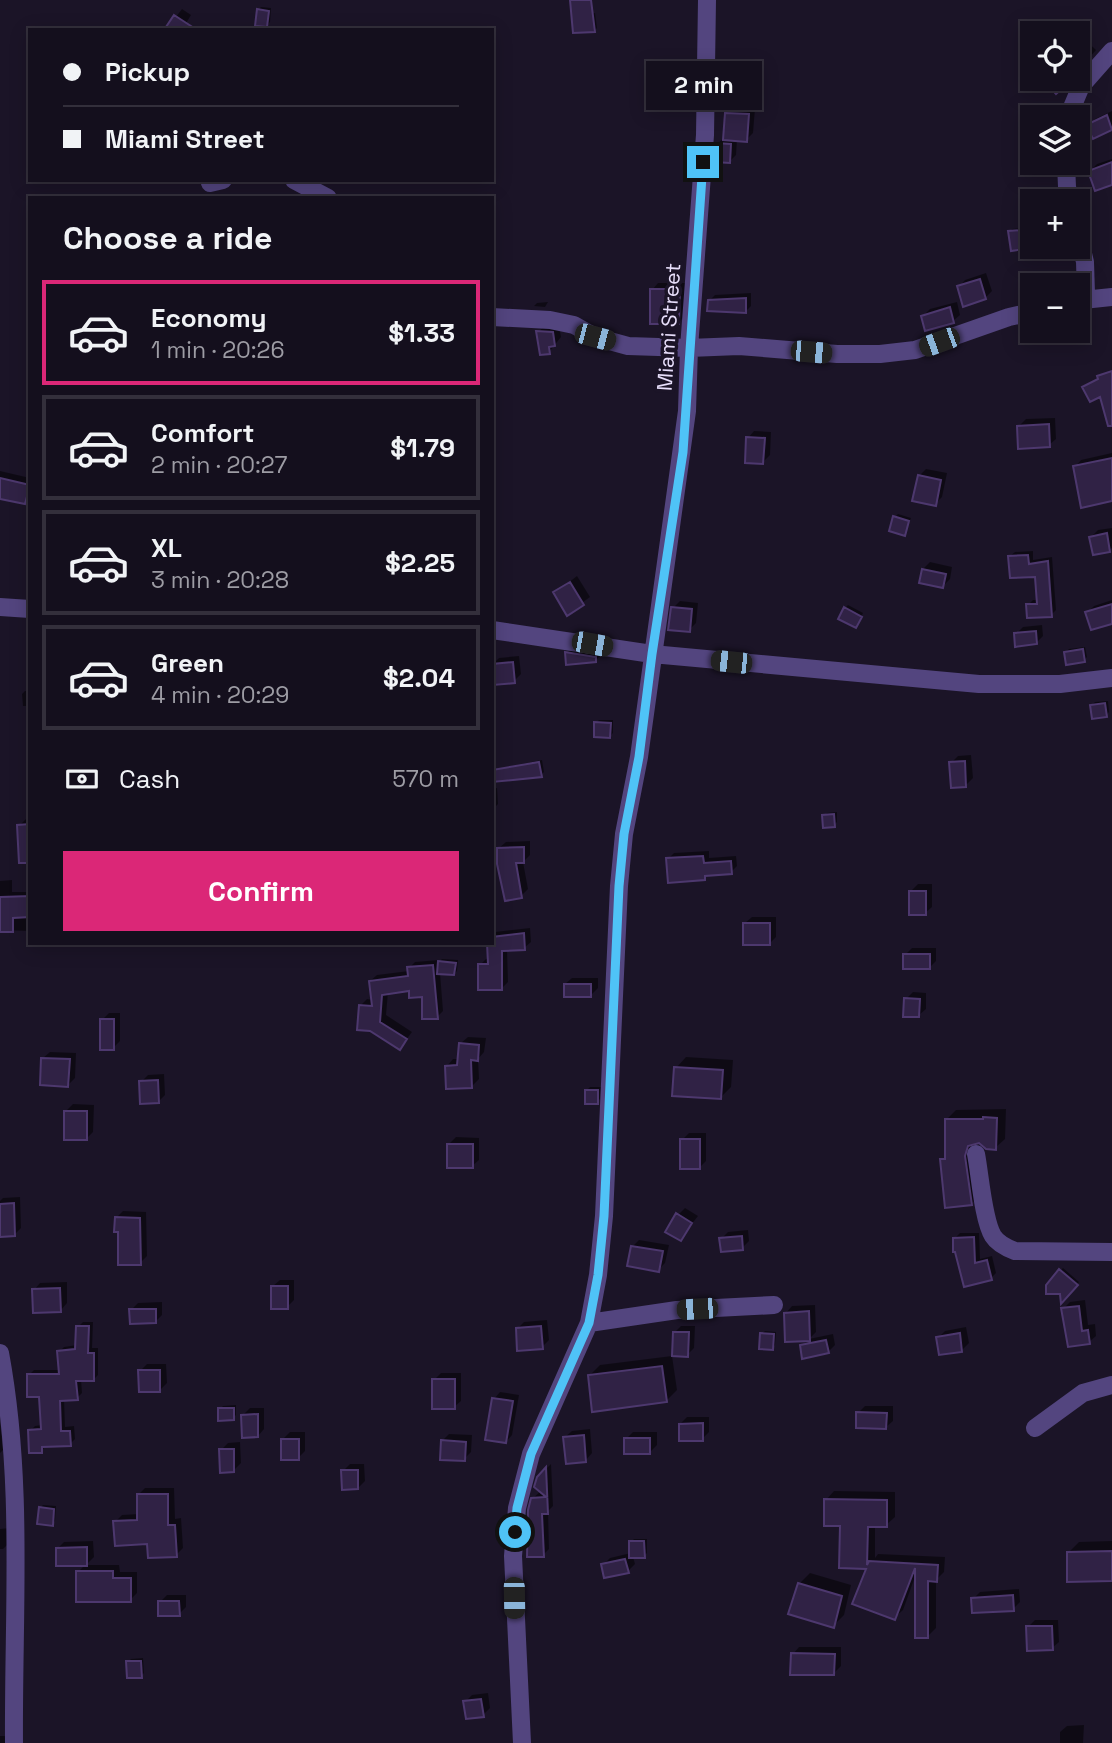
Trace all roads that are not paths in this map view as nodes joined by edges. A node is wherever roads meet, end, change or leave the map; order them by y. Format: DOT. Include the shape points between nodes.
graph roads {
  1 [pos="707,0"];
  2 [pos="1112,51"];
  3 [pos="1073,105"];
  4 [pos="298,182"];
  5 [pos="324,196"];
  6 [pos="1112,297"];
  7 [pos="1090,300"];
  8 [pos="1020,315"];
  9 [pos="494,317"];
  10 [pos="689,348"];
  11 [pos="0,607"];
  12 [pos="28,609"];
  13 [pos="494,630"];
  14 [pos="652,654"];
  15 [pos="1112,678"];
  16 [pos="976,1154"];
  17 [pos="1112,1252"];
  18 [pos="774,1305"];
  19 [pos="589,1323"];
  20 [pos="0,1353"];
  21 [pos="1112,1385"];
  22 [pos="1035,1429"];
  23 [pos="14,1743"];
  24 [pos="523,1743"];
  1 -- 10 [label="street, Miami Street" via="705,135"];
  2 -- 3 [label="street" via="1081,86"];
  4 -- 5 [label="street"];
  6 -- 7 [label="street"];
  8 -- 10 [label="street" via="900,353"];
  9 -- 10 [label="street" via="575,325 595,337 628,346"];
  10 -- 14 [label="street, Miami Street" via="683,452"];
  11 -- 12 [label="street"];
  13 -- 14 [label="street"];
  14 -- 15 [label="street" via="979,684"];
  14 -- 19 [label="street, Miami Street" via="619,886 604,1216"];
  16 -- 17 [label="street" via="992,1236 1004,1246 1015,1251"];
  18 -- 19 [label="street" via="677,1310"];
  19 -- 24 [label="street, Miami Street" via="531,1454 517,1508 514,1619"];
  20 -- 23 [label="street" via="16,1478"];
  21 -- 22 [label="street" via="1083,1393"];
}
